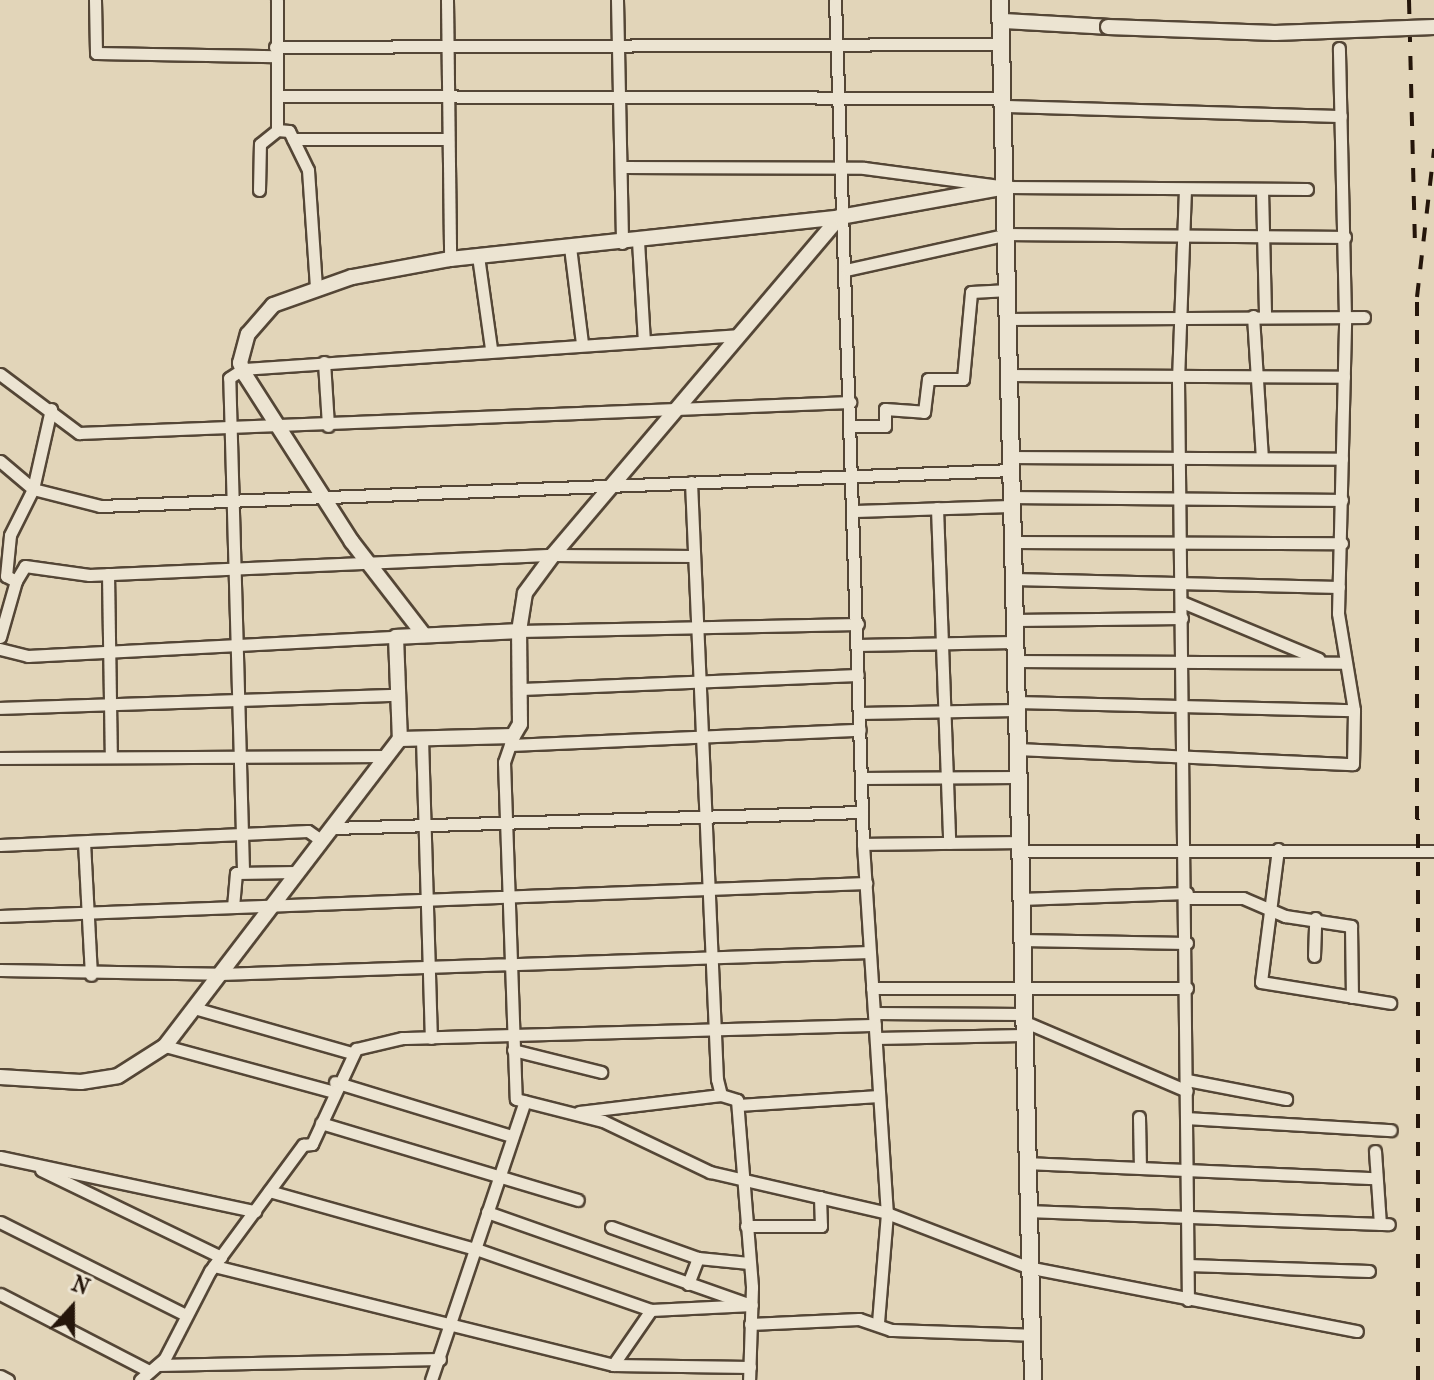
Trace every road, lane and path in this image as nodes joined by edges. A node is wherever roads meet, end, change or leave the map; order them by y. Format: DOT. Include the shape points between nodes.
graph roads {
  1 [pos="95,0"];
  2 [pos="277,0"];
  3 [pos="447,0"];
  4 [pos="617,0"];
  5 [pos="835,0"];
  6 [pos="1000,0"];
  7 [pos="1002,21"];
  8 [pos="1434,27"];
  9 [pos="1001,44"];
  10 [pos="835,45"];
  11 [pos="444,48"];
  12 [pos="619,48"];
  13 [pos="1339,48"];
  14 [pos="276,52"];
  15 [pos="277,96"];
  16 [pos="448,98"];
  17 [pos="622,98"];
  18 [pos="838,100"];
  19 [pos="1003,102"];
  20 [pos="1341,116"];
  21 [pos="277,130"];
  22 [pos="293,139"];
  23 [pos="448,139"];
  24 [pos="622,167"];
  25 [pos="841,169"];
  26 [pos="1007,187"];
  27 [pos="1185,189"];
  28 [pos="1307,189"];
  29 [pos="259,190"];
  30 [pos="1262,190"];
  31 [pos="840,217"];
  32 [pos="1008,234"];
  33 [pos="1183,234"];
  34 [pos="1262,237"];
  35 [pos="1345,237"];
  36 [pos="638,241"];
  37 [pos="622,243"];
  38 [pos="570,247"];
  39 [pos="478,256"];
  40 [pos="450,259"];
  41 [pos="846,270"];
  42 [pos="316,287"];
  43 [pos="1009,290"];
  44 [pos="1180,314"];
  45 [pos="1259,316"];
  46 [pos="1345,317"];
  47 [pos="1364,317"];
  48 [pos="1009,319"];
  49 [pos="739,335"];
  50 [pos="644,341"];
  51 [pos="582,344"];
  52 [pos="491,349"];
  53 [pos="324,362"];
  54 [pos="243,369"];
  55 [pos="0,374"];
  56 [pos="1010,375"];
  57 [pos="1344,377"];
  58 [pos="1255,379"];
  59 [pos="1178,380"];
  60 [pos="850,402"];
  61 [pos="51,409"];
  62 [pos="669,412"];
  63 [pos="328,426"];
  64 [pos="850,426"];
  65 [pos="282,428"];
  66 [pos="232,430"];
  67 [pos="1179,457"];
  68 [pos="1262,458"];
  69 [pos="1342,459"];
  70 [pos="0,461"];
  71 [pos="1012,463"];
  72 [pos="852,474"];
  73 [pos="691,482"];
  74 [pos="611,486"];
  75 [pos="33,489"];
  76 [pos="1180,496"];
  77 [pos="325,499"];
  78 [pos="1342,500"];
  79 [pos="236,502"];
  80 [pos="1012,502"];
  81 [pos="937,508"];
  82 [pos="853,511"];
  83 [pos="5,533"];
  84 [pos="1181,541"];
  85 [pos="1013,542"];
  86 [pos="1342,543"];
  87 [pos="553,555"];
  88 [pos="693,556"];
  89 [pos="368,563"];
  90 [pos="238,569"];
  91 [pos="108,574"];
  92 [pos="1014,579"];
  93 [pos="16,581"];
  94 [pos="1182,584"];
  95 [pos="1339,587"];
  96 [pos="1182,602"];
  97 [pos="1182,618"];
  98 [pos="1014,620"];
  99 [pos="858,624"];
  100 [pos="696,627"];
  101 [pos="519,631"];
  102 [pos="424,635"];
  103 [pos="0,637"];
  104 [pos="396,637"];
  105 [pos="942,642"];
  106 [pos="1014,642"];
  107 [pos="240,644"];
  108 [pos="857,645"];
  109 [pos="109,647"];
  110 [pos="0,649"];
  111 [pos="1183,658"];
  112 [pos="1015,661"];
  113 [pos="1327,662"];
  114 [pos="1344,663"];
  115 [pos="858,675"];
  116 [pos="696,679"];
  117 [pos="521,689"];
  118 [pos="399,695"];
  119 [pos="243,701"];
  120 [pos="1184,705"];
  121 [pos="1016,706"];
  122 [pos="0,708"];
  123 [pos="110,709"];
  124 [pos="944,709"];
  125 [pos="1354,710"];
  126 [pos="859,713"];
  127 [pos="860,730"];
  128 [pos="699,737"];
  129 [pos="422,738"];
  130 [pos="400,739"];
  131 [pos="511,740"];
  132 [pos="1017,749"];
  133 [pos="1186,754"];
  134 [pos="245,756"];
  135 [pos="382,756"];
  136 [pos="111,757"];
  137 [pos="0,758"];
  138 [pos="1017,777"];
  139 [pos="861,778"];
  140 [pos="947,779"];
  141 [pos="862,812"];
  142 [pos="703,818"];
  143 [pos="505,823"];
  144 [pos="425,825"];
  145 [pos="332,828"];
  146 [pos="244,835"];
  147 [pos="321,840"];
  148 [pos="84,842"];
  149 [pos="949,843"];
  150 [pos="863,844"];
  151 [pos="0,845"];
  152 [pos="1019,846"];
  153 [pos="1187,849"];
  154 [pos="1278,849"];
  155 [pos="1434,851"];
  156 [pos="243,870"];
  157 [pos="296,872"];
  158 [pos="866,883"];
  159 [pos="705,888"];
  160 [pos="508,895"];
  161 [pos="1187,895"];
  162 [pos="427,898"];
  163 [pos="1020,899"];
  164 [pos="272,904"];
  165 [pos="233,907"];
  166 [pos="1272,909"];
  167 [pos="87,913"];
  168 [pos="0,916"];
  169 [pos="1315,918"];
  170 [pos="1021,940"];
  171 [pos="1187,943"];
  172 [pos="870,952"];
  173 [pos="1314,956"];
  174 [pos="709,958"];
  175 [pos="510,965"];
  176 [pos="429,968"];
  177 [pos="0,970"];
  178 [pos="220,974"];
  179 [pos="91,975"];
  180 [pos="872,988"];
  181 [pos="1022,988"];
  182 [pos="1187,988"];
  183 [pos="1352,997"];
  184 [pos="1390,1003"];
  185 [pos="194,1008"];
  186 [pos="1023,1023"];
  187 [pos="875,1026"];
  188 [pos="714,1030"];
  189 [pos="431,1038"];
  190 [pos="511,1044"];
  191 [pos="165,1046"];
  192 [pos="352,1053"];
  193 [pos="601,1072"];
  194 [pos="0,1077"];
  195 [pos="1187,1085"];
  196 [pos="333,1087"];
  197 [pos="721,1095"];
  198 [pos="879,1096"];
  199 [pos="1286,1099"];
  200 [pos="525,1101"];
  201 [pos="738,1105"];
  202 [pos="572,1113"];
  203 [pos="1139,1117"];
  204 [pos="1187,1118"];
  205 [pos="321,1123"];
  206 [pos="1391,1130"];
  207 [pos="512,1136"];
  208 [pos="1375,1151"];
  209 [pos="0,1157"];
  210 [pos="25,1162"];
  211 [pos="1025,1163"];
  212 [pos="1140,1167"];
  213 [pos="1187,1169"];
  214 [pos="497,1173"];
  215 [pos="740,1178"];
  216 [pos="1375,1178"];
  217 [pos="269,1191"];
  218 [pos="820,1197"];
  219 [pos="578,1200"];
  220 [pos="255,1211"];
  221 [pos="1026,1211"];
  222 [pos="487,1212"];
  223 [pos="887,1213"];
  224 [pos="1188,1217"];
  225 [pos="0,1222"];
  226 [pos="746,1226"];
  227 [pos="611,1227"];
  228 [pos="476,1249"];
  229 [pos="698,1258"];
  230 [pos="217,1262"];
  231 [pos="749,1263"];
  232 [pos="1188,1265"];
  233 [pos="1027,1267"];
  234 [pos="1369,1271"];
  235 [pos="688,1284"];
  236 [pos="0,1294"];
  237 [pos="1188,1300"];
  238 [pos="752,1305"];
  239 [pos="651,1310"];
  240 [pos="186,1315"];
  241 [pos="878,1323"];
  242 [pos="750,1324"];
  243 [pos="454,1326"];
  244 [pos="1357,1331"];
  245 [pos="1032,1335"];
  246 [pos="440,1359"];
  247 [pos="613,1365"];
  248 [pos="149,1372"];
  249 [pos="749,1374"];
  250 [pos="0,1376"];
  251 [pos="8,1380"];
  252 [pos="431,1380"];
  253 [pos="1033,1380"];
  1 -- 14 [label="street" via="96,53"];
  2 -- 14 [label="street"];
  3 -- 11 [label="street"];
  4 -- 12 [label="street"];
  5 -- 10 [label="street"];
  6 -- 7 [label="main road"];
  7 -- 8 [label="street, bridge" via="1342,34"];
  7 -- 9 [label="main road"];
  9 -- 10 [label="street"];
  9 -- 19 [label="main road"];
  10 -- 12 [label="street"];
  10 -- 18 [label="street"];
  11 -- 12 [label="street"];
  11 -- 14 [label="street"];
  11 -- 16 [label="street"];
  12 -- 17 [label="street"];
  13 -- 20 [label="street"];
  14 -- 15 [label="street"];
  15 -- 16 [label="street"];
  15 -- 21 [label="street"];
  16 -- 17 [label="street"];
  16 -- 23 [label="street"];
  17 -- 18 [label="street"];
  17 -- 24 [label="street"];
  18 -- 19 [label="street"];
  18 -- 25 [label="street"];
  19 -- 20 [label="street"];
  19 -- 26 [label="main road"];
  20 -- 35 [label="street"];
  21 -- 22 [label="street"];
  21 -- 29 [label="street" via="260,144"];
  22 -- 23 [label="street"];
  22 -- 42 [label="street" via="315,205"];
  23 -- 40 [label="street"];
  24 -- 25 [label="street"];
  24 -- 37 [label="street"];
  25 -- 26 [label="street"];
  25 -- 31 [label="street"];
  26 -- 27 [label="street"];
  26 -- 31 [label="street"];
  26 -- 32 [label="main road"];
  27 -- 30 [label="street"];
  27 -- 33 [label="street"];
  28 -- 30 [label="street"];
  30 -- 34 [label="street"];
  31 -- 36 [label="street"];
  31 -- 41 [label="street"];
  31 -- 49 [label="street"];
  32 -- 33 [label="street"];
  32 -- 41 [label="street"];
  32 -- 43 [label="main road"];
  33 -- 34 [label="street"];
  33 -- 44 [label="street"];
  34 -- 35 [label="street"];
  34 -- 45 [label="street"];
  35 -- 46 [label="street"];
  36 -- 37 [label="street"];
  36 -- 50 [label="street"];
  37 -- 38 [label="street"];
  38 -- 39 [label="street"];
  38 -- 51 [label="street"];
  39 -- 40 [label="street"];
  39 -- 52 [label="street"];
  40 -- 42 [label="street"];
  41 -- 60 [label="street"];
  42 -- 54 [label="street" via="256,319"];
  43 -- 48 [label="main road"];
  43 -- 64 [label="street" via="971,292 963,379 928,379 924,412 885,409 885,426"];
  44 -- 45 [label="street"];
  44 -- 48 [label="street"];
  44 -- 59 [label="street"];
  45 -- 46 [label="street"];
  45 -- 58 [label="street"];
  46 -- 47 [label="street"];
  46 -- 57 [label="street"];
  48 -- 56 [label="main road"];
  49 -- 50 [label="street"];
  49 -- 62 [label="street"];
  50 -- 51 [label="street"];
  51 -- 52 [label="street"];
  52 -- 53 [label="street"];
  53 -- 54 [label="street"];
  53 -- 63 [label="street"];
  54 -- 65 [label="street"];
  54 -- 66 [label="street" via="229,378"];
  55 -- 61 [label="street"];
  56 -- 59 [label="street"];
  56 -- 71 [label="main road"];
  57 -- 58 [label="street"];
  57 -- 69 [label="street"];
  58 -- 59 [label="street"];
  58 -- 68 [label="street"];
  59 -- 67 [label="street"];
  60 -- 62 [label="street"];
  60 -- 64 [label="street"];
  61 -- 66 [label="street" via="79,433"];
  61 -- 75 [label="street"];
  62 -- 63 [label="street"];
  62 -- 74 [label="street"];
  63 -- 65 [label="street"];
  64 -- 72 [label="street"];
  65 -- 66 [label="street"];
  65 -- 77 [label="street"];
  66 -- 79 [label="street"];
  67 -- 68 [label="street"];
  67 -- 71 [label="street"];
  67 -- 76 [label="street"];
  68 -- 69 [label="street"];
  69 -- 78 [label="street"];
  70 -- 75 [label="street"];
  71 -- 72 [label="street"];
  71 -- 80 [label="main road"];
  72 -- 73 [label="street"];
  72 -- 82 [label="street"];
  73 -- 74 [label="street"];
  73 -- 88 [label="street"];
  74 -- 77 [label="street"];
  74 -- 87 [label="street"];
  75 -- 79 [label="street" via="100,506"];
  75 -- 83 [label="street"];
  76 -- 78 [label="street"];
  76 -- 80 [label="street"];
  76 -- 84 [label="street"];
  77 -- 79 [label="street"];
  77 -- 89 [label="street"];
  78 -- 86 [label="street"];
  79 -- 90 [label="street"];
  80 -- 81 [label="street"];
  80 -- 85 [label="main road"];
  81 -- 82 [label="street"];
  81 -- 105 [label="street"];
  82 -- 99 [label="street"];
  83 -- 93 [label="street" via="6,576"];
  84 -- 85 [label="street"];
  84 -- 86 [label="street"];
  84 -- 94 [label="street"];
  85 -- 92 [label="main road"];
  86 -- 95 [label="street"];
  87 -- 88 [label="street"];
  87 -- 89 [label="street"];
  87 -- 101 [label="street" via="525,593"];
  88 -- 100 [label="street"];
  89 -- 90 [label="street"];
  89 -- 102 [label="street"];
  90 -- 91 [label="street"];
  90 -- 107 [label="street"];
  91 -- 93 [label="street" via="25,566"];
  91 -- 109 [label="street"];
  92 -- 94 [label="street"];
  92 -- 98 [label="main road"];
  93 -- 103 [label="street"];
  94 -- 95 [label="street"];
  94 -- 96 [label="street"];
  95 -- 114 [label="street"];
  96 -- 97 [label="street"];
  96 -- 113 [label="street"];
  97 -- 98 [label="street"];
  97 -- 111 [label="street"];
  98 -- 106 [label="main road"];
  99 -- 100 [label="street"];
  99 -- 108 [label="street"];
  100 -- 101 [label="street"];
  100 -- 116 [label="street"];
  101 -- 102 [label="street"];
  101 -- 117 [label="street"];
  102 -- 104 [label="street"];
  104 -- 107 [label="street"];
  104 -- 118 [label="street"];
  105 -- 106 [label="street"];
  105 -- 108 [label="street"];
  105 -- 124 [label="street"];
  106 -- 112 [label="main road"];
  107 -- 109 [label="street"];
  107 -- 119 [label="street"];
  108 -- 115 [label="street"];
  109 -- 110 [label="street" via="28,656"];
  109 -- 123 [label="street"];
  111 -- 112 [label="street"];
  111 -- 113 [label="street"];
  111 -- 120 [label="street"];
  112 -- 121 [label="main road"];
  113 -- 114 [label="street"];
  114 -- 125 [label="street"];
  115 -- 116 [label="street"];
  115 -- 126 [label="street"];
  116 -- 117 [label="street"];
  116 -- 128 [label="street"];
  117 -- 131 [label="street"];
  118 -- 119 [label="street"];
  118 -- 130 [label="street"];
  119 -- 123 [label="street"];
  119 -- 134 [label="street"];
  120 -- 121 [label="street"];
  120 -- 125 [label="street"];
  120 -- 133 [label="street"];
  121 -- 124 [label="street"];
  121 -- 132 [label="main road"];
  122 -- 123 [label="street"];
  123 -- 136 [label="street"];
  124 -- 126 [label="street"];
  124 -- 140 [label="street"];
  125 -- 133 [label="street" via="1353,764"];
  126 -- 127 [label="street"];
  127 -- 128 [label="street"];
  127 -- 139 [label="street"];
  128 -- 131 [label="street"];
  128 -- 142 [label="street"];
  129 -- 130 [label="street"];
  129 -- 131 [label="street"];
  129 -- 144 [label="street"];
  130 -- 135 [label="street"];
  131 -- 143 [label="street"];
  132 -- 133 [label="street"];
  132 -- 138 [label="main road"];
  133 -- 153 [label="street"];
  134 -- 135 [label="street"];
  134 -- 136 [label="street"];
  134 -- 146 [label="street"];
  135 -- 145 [label="street"];
  136 -- 137 [label="street"];
  138 -- 140 [label="street"];
  138 -- 152 [label="main road"];
  139 -- 140 [label="street"];
  139 -- 141 [label="street"];
  140 -- 149 [label="street"];
  141 -- 142 [label="street"];
  141 -- 150 [label="street"];
  142 -- 143 [label="street"];
  142 -- 159 [label="street"];
  143 -- 144 [label="street"];
  143 -- 160 [label="street"];
  144 -- 145 [label="street"];
  144 -- 162 [label="street"];
  145 -- 147 [label="street"];
  146 -- 147 [label="street" via="308,831"];
  146 -- 148 [label="street"];
  146 -- 156 [label="street"];
  147 -- 157 [label="street"];
  148 -- 151 [label="street"];
  148 -- 167 [label="street"];
  149 -- 150 [label="street"];
  149 -- 152 [label="street"];
  150 -- 158 [label="street"];
  152 -- 153 [label="street"];
  152 -- 163 [label="main road"];
  153 -- 154 [label="street"];
  153 -- 161 [label="street"];
  154 -- 155 [label="street"];
  154 -- 166 [label="street"];
  156 -- 157 [label="street"];
  156 -- 165 [label="street" via="236,873"];
  157 -- 164 [label="street"];
  158 -- 159 [label="street"];
  158 -- 172 [label="street"];
  159 -- 160 [label="street"];
  159 -- 174 [label="street"];
  160 -- 162 [label="street"];
  160 -- 175 [label="street"];
  161 -- 163 [label="street"];
  161 -- 166 [label="street" via="1243,898"];
  161 -- 171 [label="street"];
  162 -- 164 [label="street"];
  162 -- 176 [label="street"];
  163 -- 170 [label="main road"];
  164 -- 165 [label="street"];
  164 -- 178 [label="street"];
  165 -- 167 [label="street"];
  166 -- 169 [label="street"];
  166 -- 183 [label="street" via="1261,982"];
  167 -- 168 [label="street"];
  167 -- 179 [label="street"];
  169 -- 173 [label="street"];
  169 -- 183 [label="street" via="1338,919 1357,935"];
  170 -- 171 [label="street"];
  170 -- 181 [label="main road"];
  171 -- 182 [label="street"];
  172 -- 174 [label="street"];
  172 -- 180 [label="street"];
  174 -- 175 [label="street"];
  174 -- 188 [label="street"];
  175 -- 176 [label="street"];
  175 -- 190 [label="street"];
  176 -- 178 [label="street"];
  176 -- 189 [label="street"];
  177 -- 179 [label="street"];
  178 -- 179 [label="street"];
  178 -- 185 [label="street"];
  180 -- 181 [label="street"];
  180 -- 187 [label="street"];
  181 -- 182 [label="street"];
  181 -- 186 [label="main road"];
  182 -- 195 [label="street"];
  183 -- 184 [label="street"];
  185 -- 191 [label="street"];
  185 -- 192 [label="street"];
  186 -- 187 [label="street"];
  186 -- 187 [label="street"];
  186 -- 195 [label="street"];
  186 -- 211 [label="main road"];
  187 -- 188 [label="street"];
  187 -- 198 [label="street"];
  188 -- 190 [label="street"];
  188 -- 197 [label="street"];
  189 -- 190 [label="street"];
  189 -- 192 [label="street" via="402,1038"];
  190 -- 193 [label="street"];
  190 -- 200 [label="street" via="516,1099"];
  191 -- 194 [label="street" via="118,1076 81,1082"];
  191 -- 196 [label="street"];
  192 -- 196 [label="street"];
  195 -- 199 [label="street"];
  195 -- 204 [label="street"];
  196 -- 205 [label="street"];
  196 -- 207 [label="street"];
  197 -- 201 [label="street"];
  197 -- 202 [label="street"];
  198 -- 201 [label="street"];
  198 -- 223 [label="street"];
  200 -- 202 [label="street"];
  200 -- 207 [label="street"];
  201 -- 215 [label="street"];
  202 -- 215 [label="street" via="710,1172"];
  203 -- 212 [label="street"];
  204 -- 206 [label="street"];
  204 -- 213 [label="street"];
  205 -- 214 [label="street"];
  205 -- 217 [label="street" via="312,1144 303,1145"];
  207 -- 214 [label="street"];
  208 -- 216 [label="street"];
  209 -- 210 [label="street"];
  210 -- 220 [label="street"];
  210 -- 230 [label="street"];
  211 -- 212 [label="street"];
  211 -- 221 [label="main road"];
  212 -- 213 [label="street"];
  213 -- 216 [label="street"];
  213 -- 224 [label="street"];
  214 -- 219 [label="street"];
  214 -- 222 [label="street"];
  215 -- 218 [label="street"];
  215 -- 226 [label="street"];
  216 -- 224 [label="street" via="1384,1224"];
  217 -- 220 [label="street"];
  217 -- 228 [label="street"];
  218 -- 223 [label="street"];
  218 -- 226 [label="street" via="821,1226"];
  220 -- 230 [label="street"];
  221 -- 224 [label="street"];
  221 -- 233 [label="main road"];
  222 -- 228 [label="street"];
  222 -- 235 [label="street"];
  223 -- 233 [label="street"];
  223 -- 241 [label="street"];
  224 -- 232 [label="street"];
  225 -- 240 [label="street"];
  226 -- 231 [label="street"];
  227 -- 229 [label="street"];
  228 -- 239 [label="street"];
  228 -- 243 [label="street"];
  229 -- 231 [label="street"];
  229 -- 235 [label="street"];
  230 -- 240 [label="street"];
  230 -- 243 [label="street"];
  231 -- 238 [label="street"];
  232 -- 234 [label="street"];
  232 -- 237 [label="street"];
  233 -- 237 [label="street"];
  233 -- 245 [label="main road"];
  235 -- 238 [label="street"];
  236 -- 248 [label="street"];
  237 -- 244 [label="street"];
  238 -- 239 [label="street"];
  238 -- 242 [label="street"];
  239 -- 247 [label="street"];
  240 -- 248 [label="street"];
  241 -- 242 [label="street"];
  241 -- 245 [label="street" via="891,1330"];
  242 -- 249 [label="street"];
  243 -- 246 [label="street"];
  243 -- 247 [label="street"];
  245 -- 253 [label="main road"];
  246 -- 248 [label="street"];
  246 -- 252 [label="street"];
  247 -- 249 [label="street"];
  250 -- 251 [label="street"];
}
